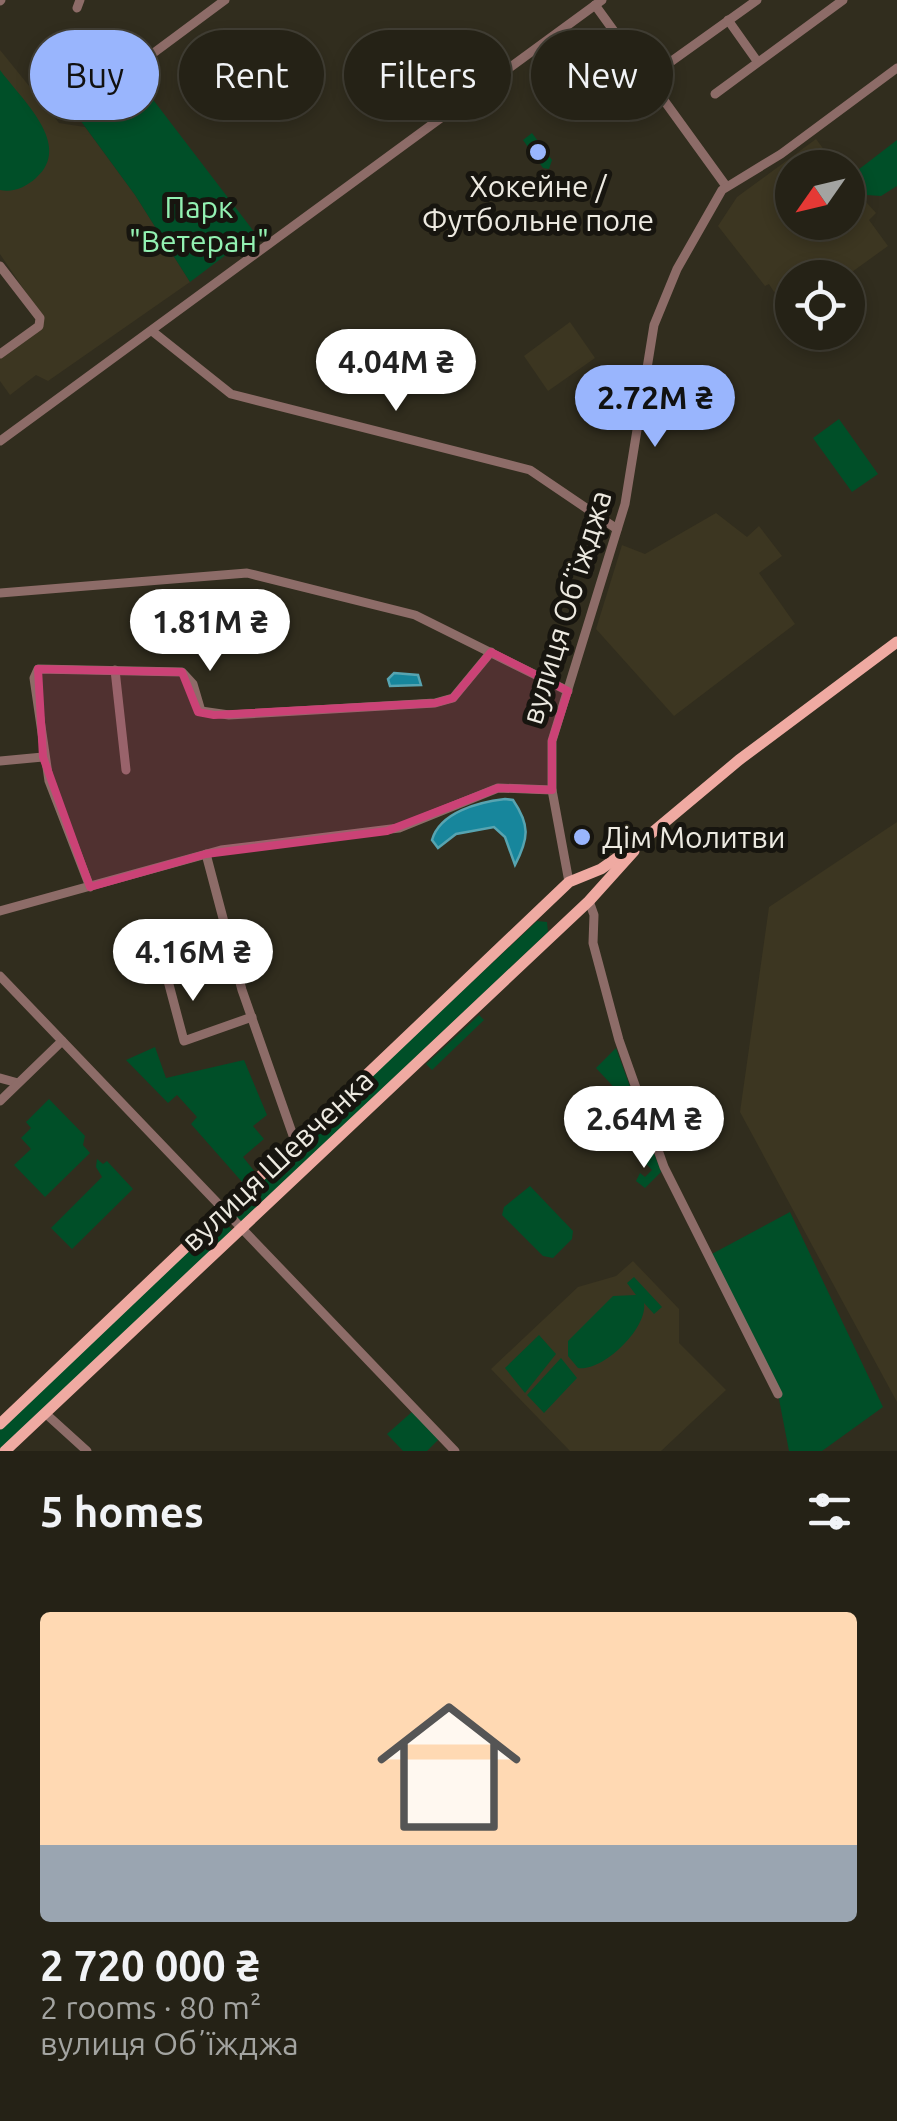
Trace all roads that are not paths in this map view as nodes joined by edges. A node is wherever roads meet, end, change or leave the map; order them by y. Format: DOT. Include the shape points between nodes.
graph roads {
  1 [pos="224,0"];
  2 [pos="757,0"];
  3 [pos="842,0"];
  4 [pos="599,2"];
  5 [pos="728,20"];
  6 [pos="617,30"];
  7 [pos="159,49"];
  8 [pos="673,60"];
  9 [pos="757,61"];
  10 [pos="897,68"];
  11 [pos="715,94"];
  12 [pos="673,113"];
  13 [pos="726,186"];
  14 [pos="0,266"];
  15 [pos="152,332"];
  16 [pos="0,354"];
  17 [pos="0,442"];
  18 [pos="617,530"];
  19 [pos="0,593"];
  20 [pos="897,642"];
  21 [pos="491,652"];
  22 [pos="115,670"];
  23 [pos="568,691"];
  24 [pos="43,757"];
  25 [pos="0,762"];
  26 [pos="126,770"];
  27 [pos="552,790"];
  28 [pos="647,837"];
  29 [pos="206,854"];
  30 [pos="574,880"];
  31 [pos="90,887"];
  32 [pos="587,901"];
  33 [pos="0,911"];
  34 [pos="159,947"];
  35 [pos="0,976"];
  36 [pos="252,1017"];
  37 [pos="62,1041"];
  38 [pos="0,1078"];
  39 [pos="18,1083"];
  40 [pos="0,1101"];
  41 [pos="296,1144"];
  42 [pos="224,1211"];
  43 [pos="241,1229"];
  44 [pos="778,1394"];
  45 [pos="45,1413"];
  46 [pos="0,1424"];
  47 [pos="5,1451"];
  48 [pos="87,1451"];
  49 [pos="455,1451"];
  1 -- 7 [label="street"];
  2 -- 5 [label="street"];
  3 -- 9 [label="street"];
  4 -- 6 [label="street"];
  4 -- 15 [label="street"];
  5 -- 8 [label="street"];
  5 -- 9 [label="street"];
  9 -- 11 [label="street"];
  10 -- 13 [label="street"];
  12 -- 13 [label="street"];
  13 -- 18 [label="street, вулиця Обʼїжджа" via="661,304"];
  14 -- 16 [label="street" via="40,318 39,326"];
  15 -- 17 [label="street"];
  15 -- 18 [label="street" via="231,394 530,470"];
  18 -- 23 [label="street, вулиця Обʼїжджа"];
  19 -- 21 [label="street" via="247,573 415,616"];
  20 -- 28 [label="main road, вулиця Шевченка"];
  21 -- 22 [label="street" via="453,698 251,714 201,711 182,672"];
  21 -- 23 [label="street"];
  22 -- 24 [label="street" via="35,673"];
  22 -- 26 [label="street"];
  23 -- 27 [label="street, вулиця Обʼїжджа" via="552,741"];
  24 -- 25 [label="street"];
  24 -- 31 [label="street"];
  27 -- 29 [label="street" via="498,788 387,831"];
  27 -- 30 [label="street, вулиця Обʼїжджа"];
  28 -- 30 [label="main road, вулиця Шевченка"];
  28 -- 32 [label="main road, вулиця Шевченка"];
  29 -- 31 [label="street"];
  29 -- 36 [label="street"];
  30 -- 32 [label="main road" via="590,882"];
  30 -- 32 [label="main road" via="569,899"];
  30 -- 41 [label="main road, вулиця Шевченка"];
  31 -- 33 [label="street"];
  32 -- 43 [label="main road, вулиця Шевченка"];
  32 -- 44 [label="street" via="619,1040 664,1168"];
  34 -- 36 [label="street" via="184,1041"];
  35 -- 37 [label="street"];
  36 -- 41 [label="street"];
  37 -- 39 [label="street"];
  37 -- 42 [label="street"];
  38 -- 39 [label="street"];
  39 -- 40 [label="street"];
  41 -- 42 [label="main road, вулиця Шевченка"];
  42 -- 43 [label="street"];
  42 -- 46 [label="main road, вулиця Шевченка"];
  43 -- 45 [label="main road, вулиця Шевченка"];
  43 -- 49 [label="street"];
  45 -- 47 [label="main road, вулиця Шевченка"];
  45 -- 48 [label="street"];
}
